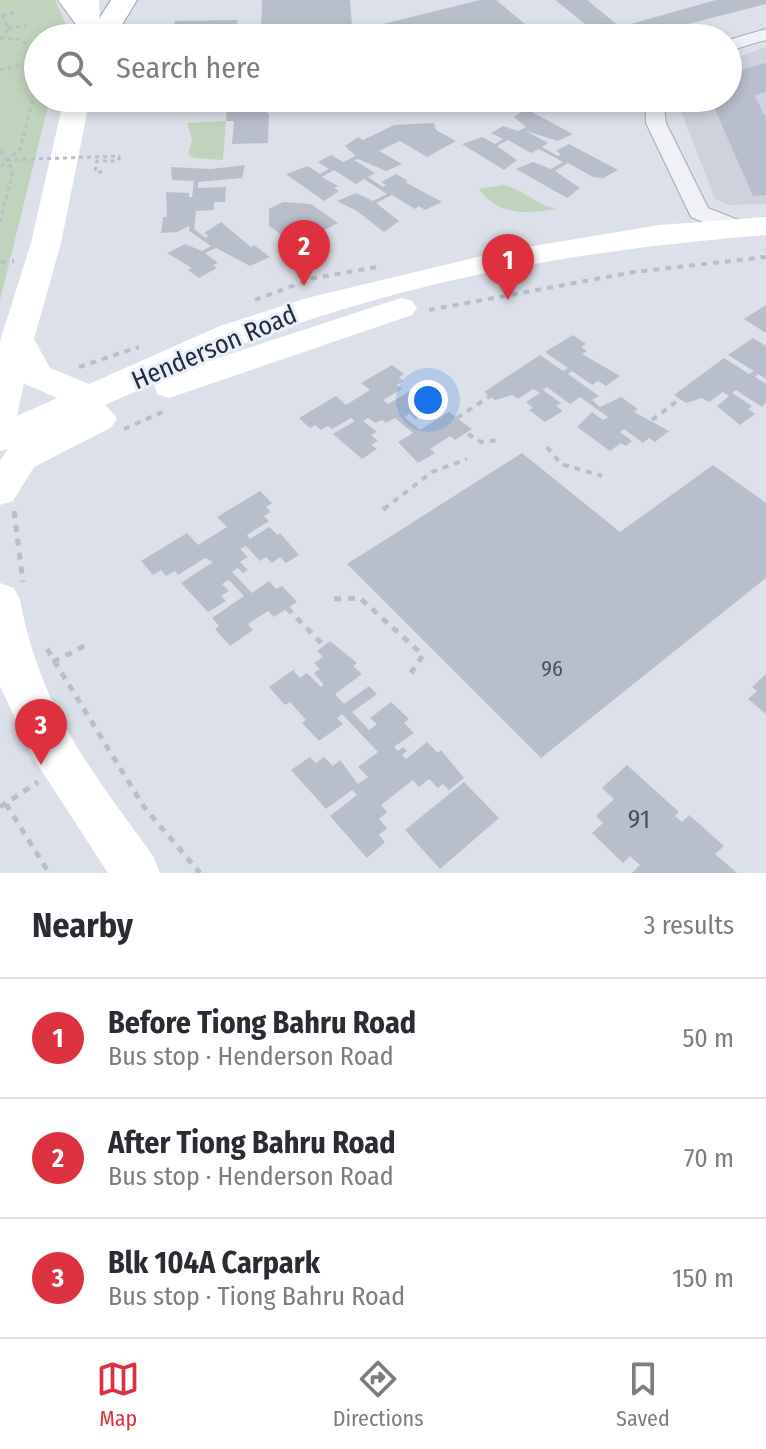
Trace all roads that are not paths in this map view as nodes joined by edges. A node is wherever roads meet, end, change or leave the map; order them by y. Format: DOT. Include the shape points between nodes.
graph roads {
  1 [pos="71,0"];
  2 [pos="124,0"];
  3 [pos="90,24"];
  4 [pos="92,24"];
  5 [pos="766,34"];
  6 [pos="766,41"];
  7 [pos="742,42"];
  8 [pos="742,49"];
  9 [pos="74,112"];
  10 [pos="638,112"];
  11 [pos="655,112"];
  12 [pos="752,227"];
  13 [pos="660,234"];
  14 [pos="766,248"];
  15 [pos="17,339"];
  16 [pos="175,396"];
  17 [pos="91,399"];
  18 [pos="0,415"];
  19 [pos="0,438"];
  20 [pos="0,452"];
  21 [pos="6,496"];
  22 [pos="12,597"];
  23 [pos="136,873"];
  1 -- 3 [label="main road"];
  2 -- 4 [label="main road"];
  5 -- 7 [label="street"];
  6 -- 8 [label="street"];
  9 -- 15 [label="main road" via="46,243"];
  10 -- 13 [label="street" via="685,213 679,224"];
  11 -- 12 [label="street" via="699,212"];
  12 -- 13 [label="main road, Henderson Road"];
  13 -- 17 [label="main road, Henderson Road" via="503,261 307,308 232,334"];
  14 -- 16 [label="main road, Henderson Road" via="713,249 514,277 328,330"];
  15 -- 17 [label="main road" via="37,376"];
  15 -- 18 [label="main road"];
  16 -- 20 [label="main road, Henderson Road"];
  16 -- 21 [label="main road" via="85,424 21,458"];
  17 -- 19 [label="main road, Henderson Road"];
  22 -- 23 [label="main road" via="7,647 31,715"];
}
